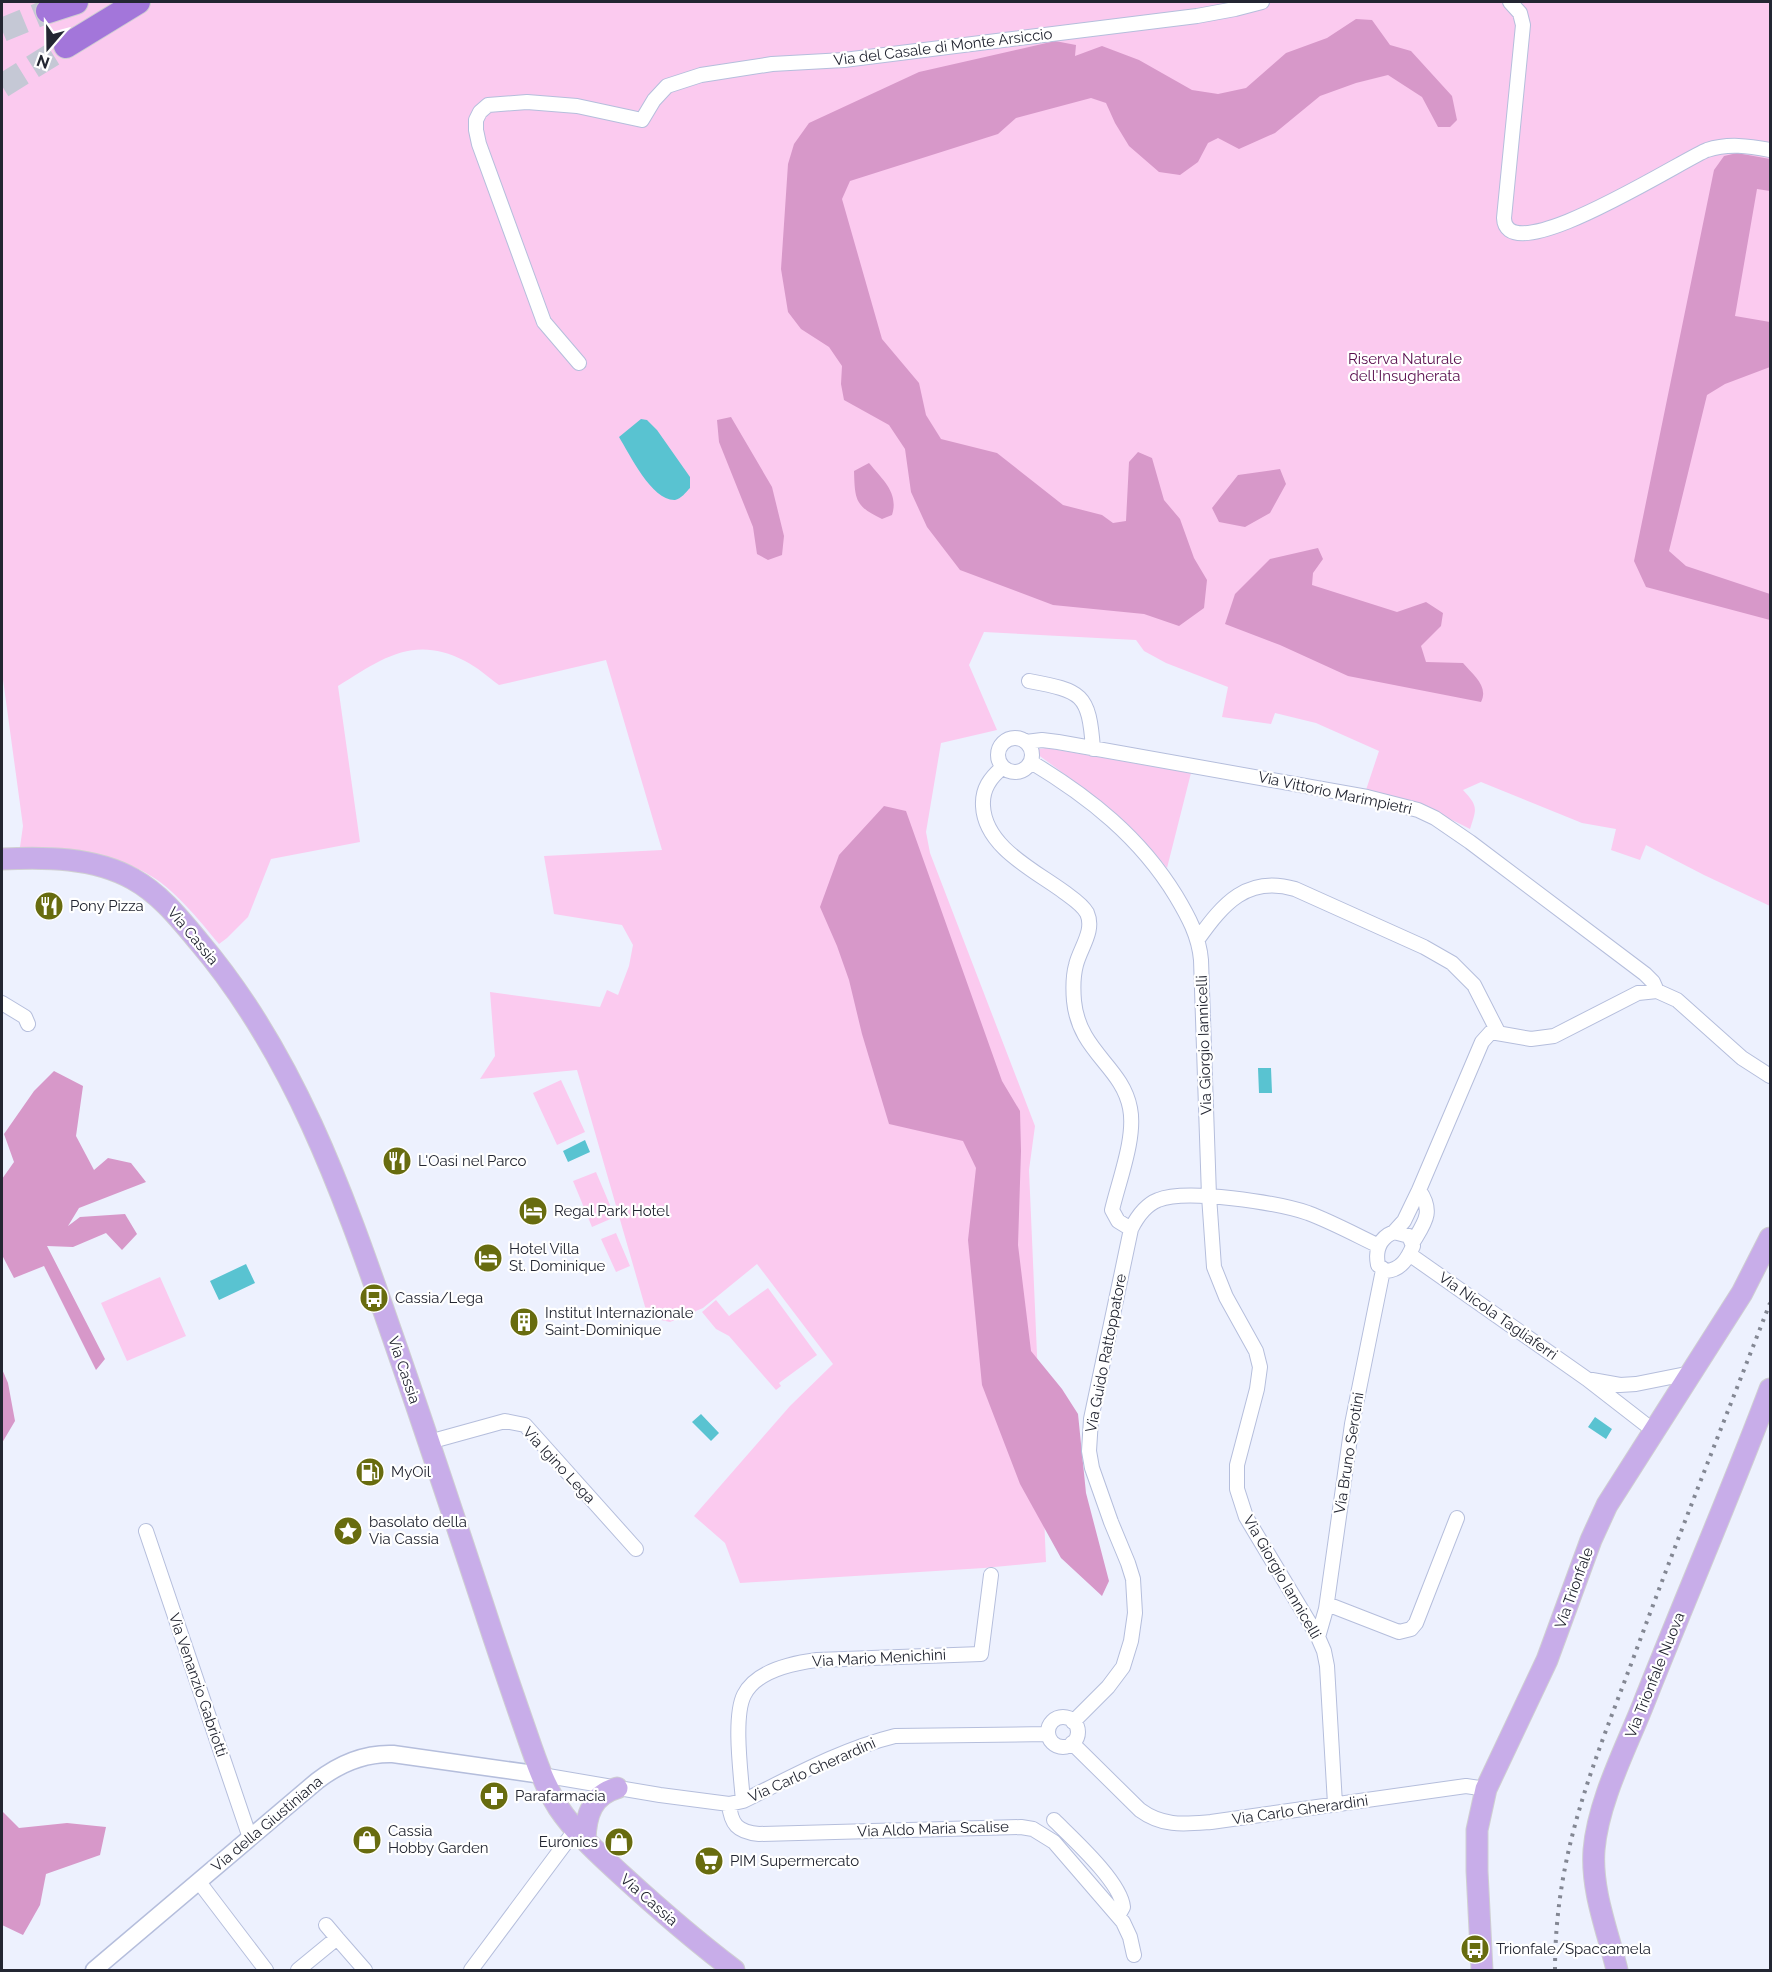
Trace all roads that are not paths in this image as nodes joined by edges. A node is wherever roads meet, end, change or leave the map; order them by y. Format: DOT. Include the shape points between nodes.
graph roads {
  1 [pos="76,2"];
  2 [pos="138,2"];
  3 [pos="1262,2"];
  4 [pos="1510,2"];
  5 [pos="48,11"];
  6 [pos="66,46"];
  7 [pos="1770,150"];
  8 [pos="579,363"];
  9 [pos="1029,681"];
  10 [pos="1026,742"];
  11 [pos="1094,749"];
  12 [pos="1030,762"];
  13 [pos="1003,768"];
  14 [pos="2,859"];
  15 [pos="1198,939"];
  16 [pos="1657,992"];
  17 [pos="2,1003"];
  18 [pos="28,1024"];
  19 [pos="1498,1032"];
  20 [pos="1770,1076"];
  21 [pos="1419,1190"];
  22 [pos="1209,1196"];
  23 [pos="1131,1229"];
  24 [pos="1394,1232"];
  25 [pos="1770,1238"];
  26 [pos="1379,1246"];
  27 [pos="1411,1248"];
  28 [pos="1383,1269"];
  29 [pos="1691,1373"];
  30 [pos="1587,1379"];
  31 [pos="1770,1389"];
  32 [pos="1654,1431"];
  33 [pos="429,1442"];
  34 [pos="1457,1518"];
  35 [pos="146,1532"];
  36 [pos="636,1549"];
  37 [pos="991,1575"];
  38 [pos="1327,1604"];
  39 [pos="1318,1636"];
  40 [pos="1073,1722"];
  41 [pos="1048,1734"];
  42 [pos="1072,1743"];
  43 [pos="542,1775"];
  44 [pos="617,1788"];
  45 [pos="1486,1790"];
  46 [pos="736,1802"];
  47 [pos="1335,1804"];
  48 [pos="1054,1820"];
  49 [pos="580,1834"];
  50 [pos="250,1838"];
  51 [pos="199,1882"];
  52 [pos="1118,1916"];
  53 [pos="326,1925"];
  54 [pos="337,1938"];
  55 [pos="1134,1955"];
  56 [pos="94,1971"];
  57 [pos="266,1971"];
  58 [pos="298,1971"];
  59 [pos="365,1971"];
  60 [pos="471,1971"];
  61 [pos="734,1971"];
  62 [pos="1482,1971"];
  63 [pos="1617,1971"];
  1 -- 5 [label="highway"];
  2 -- 6 [label="highway"];
  3 -- 8 [label="street, Via del Casale di Monte Arsiccio" via="1197,16 701,75 667,86 642,120 577,106 527,102 488,105 476,120 479,144 544,322"];
  4 -- 7 [label="street" via="1520,13 1523,25 1504,218 1509,230 1532,234 1576,217 1708,150 1737,146"];
  9 -- 11 [label="street" via="1061,687 1080,697 1090,716"];
  10 -- 11 [label="street, Via Vittorio Marimpietri" via="1052,741"];
  10 -- 12 [label="street" via="1032,751"];
  10 -- 13 [label="street" via="1015,738 1000,746 998,757"];
  11 -- 16 [label="street, Via Vittorio Marimpietri" via="1367,797 1418,810 1470,842 1645,974"];
  12 -- 13 [label="street" via="1018,772"];
  12 -- 15 [label="street, Via Giorgio Iannicelli" via="1094,803 1132,838 1168,883"];
  13 -- 23 [label="street" via="990,780 983,796 985,819 993,837 1088,915 1089,931 1075,971 1074,1002 1083,1034 1119,1081 1130,1105 1130,1134 1112,1210 1116,1219"];
  14 -- 33 [label="main road, Via Cassia" via="83,863 112,869 137,881 170,907 239,993 309,1116 363,1252"];
  15 -- 19 [label="street" via="1218,910 1238,895 1267,886 1295,889 1452,963 1474,985"];
  15 -- 22 [label="street, Via Giorgio Iannicelli"];
  16 -- 19 [label="street" via="1638,993 1554,1036 1531,1039"];
  16 -- 20 [label="street" via="1680,1002 1742,1058"];
  17 -- 18 [label="street" via="25,1017"];
  19 -- 21 [label="street" via="1483,1039"];
  21 -- 24 [label="street"];
  21 -- 27 [label="street" via="1428,1211"];
  22 -- 23 [label="street, Via Guido Rattoppatore" via="1178,1195 1157,1200 1141,1212"];
  22 -- 26 [label="street" via="1298,1210"];
  22 -- 39 [label="street, Via Giorgio Iannicelli" via="1215,1271 1258,1354 1260,1367 1237,1465 1238,1494 1250,1524"];
  23 -- 40 [label="street, Via Guido Rattoppatore" via="1091,1419 1089,1451 1131,1571 1135,1613 1122,1667"];
  24 -- 26 [label="street"];
  24 -- 27 [label="street" via="1410,1236"];
  25 -- 29 [label="main road, Via Trionfale" via="1742,1293"];
  26 -- 28 [label="street" via="1378,1262"];
  27 -- 28 [label="street" via="1397,1269"];
  27 -- 30 [label="street, Via Nicola Tagliaferri"];
  28 -- 38 [label="street, Via Bruno Serotini" via="1352,1424"];
  29 -- 30 [label="street, Via Nicola Tagliaferri" via="1620,1385"];
  29 -- 32 [label="main road, Via Trionfale"];
  30 -- 32 [label="street, Via Nicola Tagliaferri"];
  31 -- 63 [label="main road, Via Trionfale Nuova" via="1599,1822 1595,1878"];
  32 -- 45 [label="main road, Via Trionfale" via="1599,1521 1547,1660"];
  33 -- 36 [label="street, Via Igino Lega" via="505,1421 525,1425"];
  33 -- 43 [label="main road, Via Cassia"];
  34 -- 38 [label="street" via="1411,1629 1400,1632"];
  35 -- 50 [label="street, Via Venanzio Gabriotti"];
  37 -- 46 [label="street, Via Mario Menichini" via="981,1653 801,1662 755,1682 740,1705"];
  38 -- 39 [label="street, Via Bruno Serotini"];
  39 -- 47 [label="street, Via Giorgio Iannicelli" via="1327,1662"];
  40 -- 41 [label="street" via="1056,1719"];
  40 -- 42 [label="street" via="1078,1732"];
  41 -- 42 [label="street" via="1058,1746"];
  41 -- 46 [label="street, Via Carlo Gherardini" via="895,1736 842,1754"];
  42 -- 47 [label="street, Via Carlo Gherardini" via="1140,1810 1163,1822 1211,1822"];
  43 -- 44 [label="street, Via Carlo Gherardini"];
  43 -- 49 [label="main road, Via Cassia" via="558,1806"];
  43 -- 50 [label="street, Via della Giustiniana" via="374,1754 325,1775"];
  44 -- 46 [label="street, Via Carlo Gherardini"];
  44 -- 49 [label="main road" via="594,1801"];
  45 -- 47 [label="street, Via Carlo Gherardini" via="1466,1786"];
  45 -- 62 [label="main road, Via Trionfale" via="1477,1830"];
  46 -- 52 [label="street, Via Aldo Maria Scalise" via="730,1817 736,1826 759,1834 1034,1829 1054,1842"];
  48 -- 52 [label="street, Via Aldo Maria Scalise" via="1095,1862 1119,1894 1123,1907"];
  49 -- 60 [label="street"];
  49 -- 61 [label="main road, Via Cassia" via="644,1896"];
  50 -- 51 [label="street, Via della Giustiniana"];
  51 -- 56 [label="street, Via della Giustiniana"];
  51 -- 57 [label="street"];
  52 -- 55 [label="street, Via Aldo Maria Scalise"];
  53 -- 54 [label="street"];
  54 -- 58 [label="street"];
  54 -- 59 [label="street"];
}
